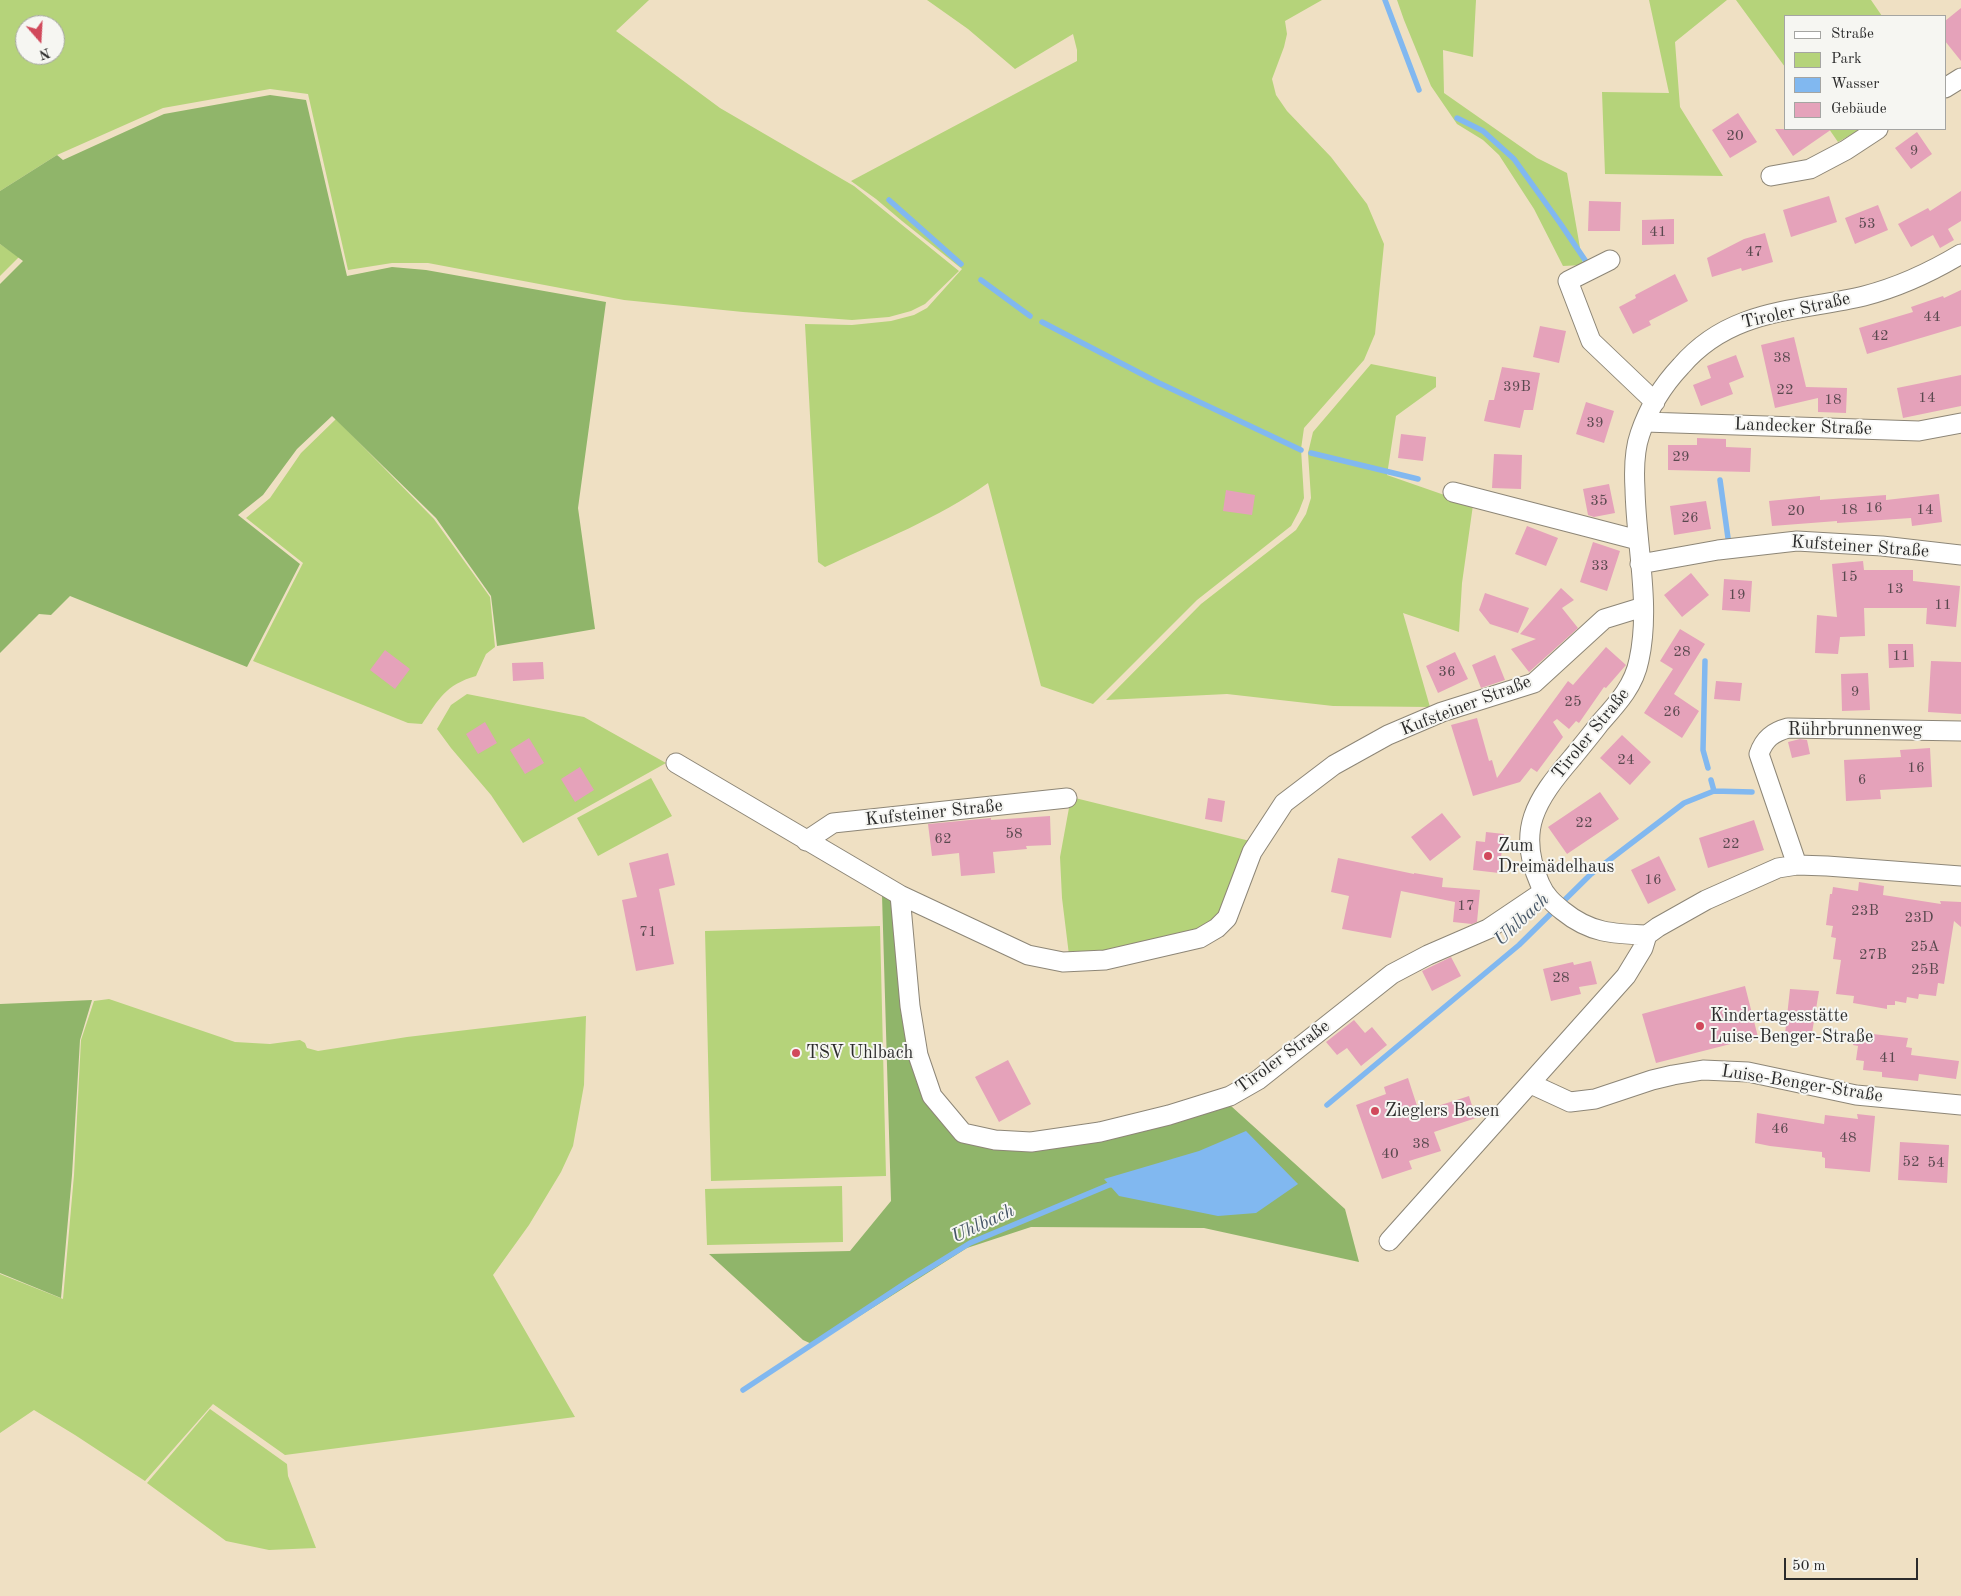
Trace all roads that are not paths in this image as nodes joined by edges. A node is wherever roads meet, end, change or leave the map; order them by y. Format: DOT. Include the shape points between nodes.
graph roads {
  1 [pos="1961,78"];
  2 [pos="1946,87"];
  3 [pos="1876,130"];
  4 [pos="1771,176"];
  5 [pos="1961,254"];
  6 [pos="1610,260"];
  7 [pos="1655,402"];
  8 [pos="1645,422"];
  9 [pos="1961,423"];
  10 [pos="1453,492"];
  11 [pos="1638,540"];
  12 [pos="1961,555"];
  13 [pos="1640,564"];
  14 [pos="1642,607"];
  15 [pos="1961,730"];
  16 [pos="676,763"];
  17 [pos="1068,798"];
  18 [pos="806,841"];
  19 [pos="1797,865"];
  20 [pos="1961,876"];
  21 [pos="900,896"];
  22 [pos="1546,896"];
  23 [pos="1647,935"];
  24 [pos="1531,1084"];
  25 [pos="1961,1106"];
  26 [pos="1389,1242"];
  1 -- 2 [label="street"];
  3 -- 4 [label="street" via="1810,168"];
  5 -- 7 [label="street, Tiroler Straße" via="1938,268 1893,287 1737,324 1687,359"];
  6 -- 7 [label="street" via="1568,281 1591,342"];
  7 -- 8 [label="street, Tiroler Straße"];
  8 -- 9 [label="street, Landecker Straße" via="1919,431"];
  8 -- 11 [label="street, Tiroler Straße" via="1639,436 1634,472"];
  10 -- 11 [label="street"];
  11 -- 13 [label="street, Tiroler Straße"];
  12 -- 13 [label="street, Kufsteiner Straße" via="1797,541 1718,550"];
  13 -- 14 [label="street, Tiroler Straße"];
  14 -- 21 [label="street, Kufsteiner Straße" via="1604,619 1534,683 1442,712 1388,735 1334,765 1284,803 1252,852 1228,918 1200,938 1105,960 1064,962 1028,955"];
  14 -- 22 [label="street, Tiroler Straße" via="1640,657 1630,685 1553,780 1534,811 1528,834 1529,850 1536,877"];
  15 -- 19 [label="street, Rührbrunnenweg" via="1788,728 1776,731 1759,754"];
  16 -- 18 [label="street, Kufsteiner Straße"];
  17 -- 18 [label="street, Kufsteiner Straße" via="832,823"];
  18 -- 21 [label="street, Kufsteiner Straße"];
  19 -- 20 [label="street"];
  19 -- 23 [label="street" via="1778,868 1742,883 1682,912"];
  21 -- 22 [label="street, Tiroler Straße" via="910,1006 918,1055 932,1096 963,1133 995,1140 1031,1142 1100,1132 1169,1116 1230,1096 1258,1080 1392,974 1488,929"];
  22 -- 23 [label="street" via="1567,914 1596,930"];
  23 -- 24 [label="street" via="1626,976"];
  24 -- 25 [label="street, Luise-Benger-Straße" via="1570,1102 1595,1099 1673,1075 1704,1070 1748,1072 1856,1095"];
  24 -- 26 [label="street"];
}
